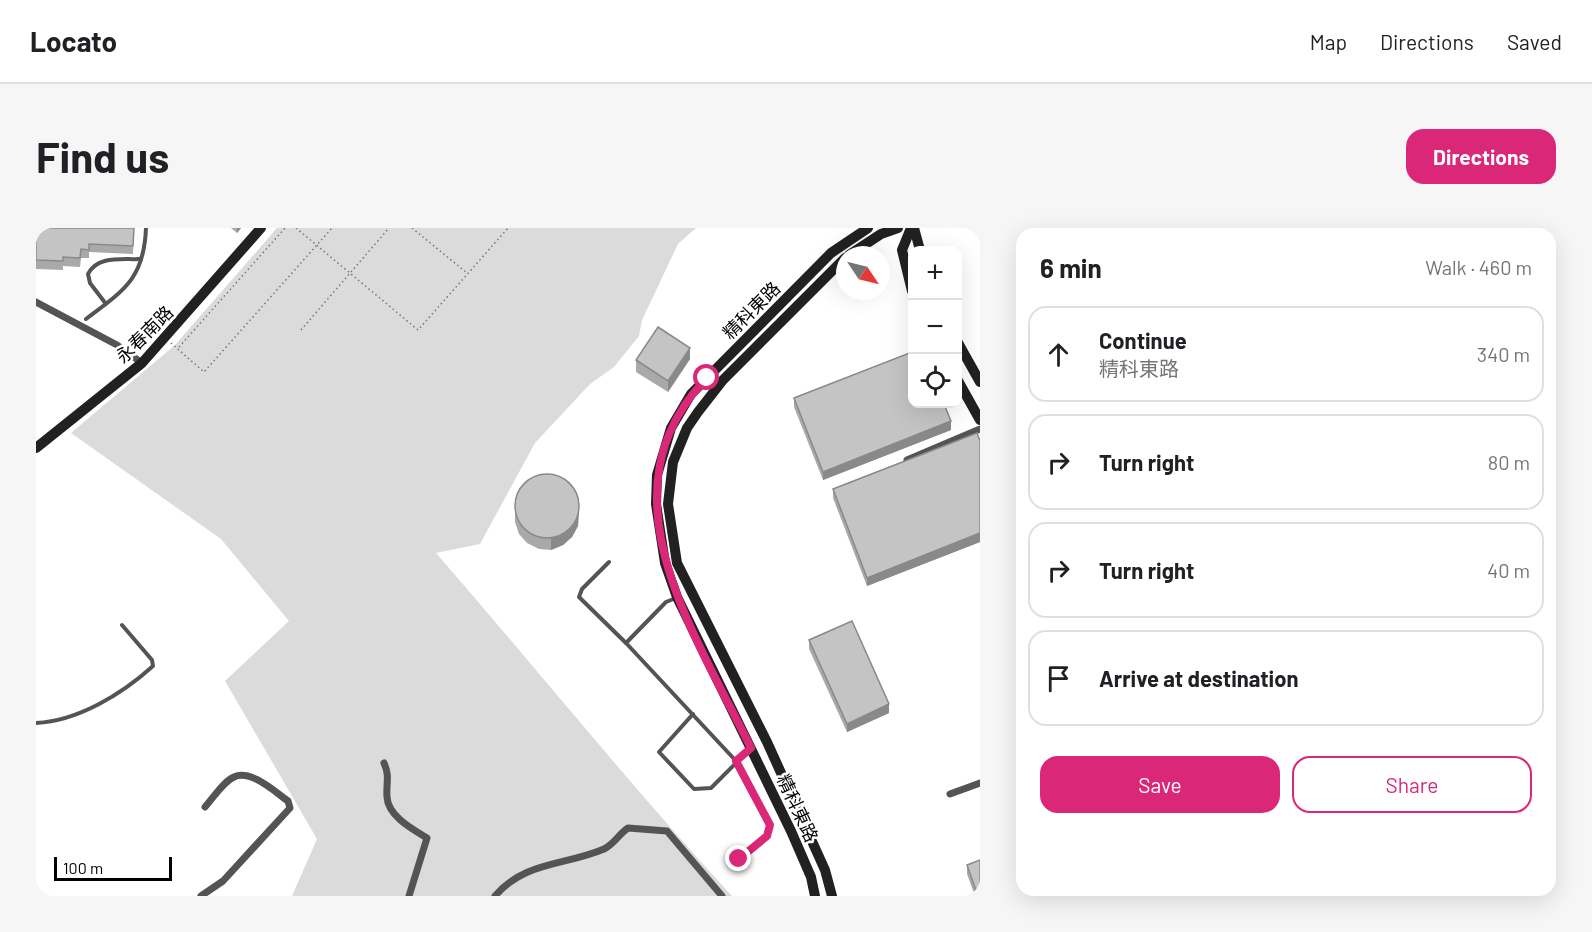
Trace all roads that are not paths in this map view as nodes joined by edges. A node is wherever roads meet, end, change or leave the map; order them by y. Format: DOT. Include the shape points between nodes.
graph roads {
  1 [pos="146,228"];
  2 [pos="261,228"];
  3 [pos="868,228"];
  4 [pos="898,228"];
  5 [pos="912,228"];
  6 [pos="863,246"];
  7 [pos="919,246"];
  8 [pos="141,259"];
  9 [pos="836,267"];
  10 [pos="908,275"];
  11 [pos="36,302"];
  12 [pos="106,304"];
  13 [pos="86,319"];
  14 [pos="962,350"];
  15 [pos="142,363"];
  16 [pos="980,382"];
  17 [pos="962,388"];
  18 [pos="980,420"];
  19 [pos="980,429"];
  20 [pos="36,448"];
  21 [pos="898,464"];
  22 [pos="609,562"];
  23 [pos="677,597"];
  24 [pos="122,625"];
  25 [pos="626,643"];
  26 [pos="693,714"];
  27 [pos="36,723"];
  28 [pos="751,748"];
  29 [pos="736,761"];
  30 [pos="384,763"];
  31 [pos="980,783"];
  32 [pos="950,794"];
  33 [pos="205,807"];
  34 [pos="739,859"];
  35 [pos="831,894"];
  36 [pos="201,896"];
  37 [pos="409,896"];
  38 [pos="495,896"];
  39 [pos="722,896"];
  40 [pos="817,896"];
  1 -- 8 [label="lane"];
  2 -- 15 [label="street, 永春南路"];
  3 -- 23 [label="street, 精科東路" via="831,252 723,361 691,394 671,428 657,475 656,504 665,563"];
  4 -- 6 [label="street"];
  5 -- 7 [label="street"];
  5 -- 10 [label="street" via="902,250"];
  8 -- 12 [label="lane" via="135,277"];
  8 -- 12 [label="lane" via="100,261 92,266 88,274 90,283"];
  9 -- 35 [label="street, 精科東路" via="723,381 698,412 673,462 668,504 677,563 767,742 825,870"];
  11 -- 15 [label="street" via="117,345"];
  12 -- 13 [label="lane"];
  14 -- 16 [label="street"];
  15 -- 20 [label="street, 永春南路"];
  17 -- 18 [label="street"];
  19 -- 21 [label="street"];
  22 -- 25 [label="lane" via="579,597"];
  23 -- 25 [label="lane" via="666,602"];
  23 -- 28 [label="street, 精科東路"];
  24 -- 27 [label="lane" via="153,666 129,686 76,715"];
  25 -- 26 [label="lane"];
  26 -- 29 [label="lane"];
  26 -- 29 [label="lane" via="659,752 694,789 711,788"];
  28 -- 29 [label="lane"];
  28 -- 40 [label="street, 精科東路"];
  29 -- 34 [label="lane" via="770,825 767,836"];
  30 -- 37 [label="street" via="389,777 390,807 427,838"];
  31 -- 32 [label="street"];
  33 -- 36 [label="street" via="232,778 240,775 261,782 288,801 290,808 223,881"];
  35 -- 40 [label="street"];
  38 -- 39 [label="street" via="515,876 605,849 628,828 667,831"];
}
